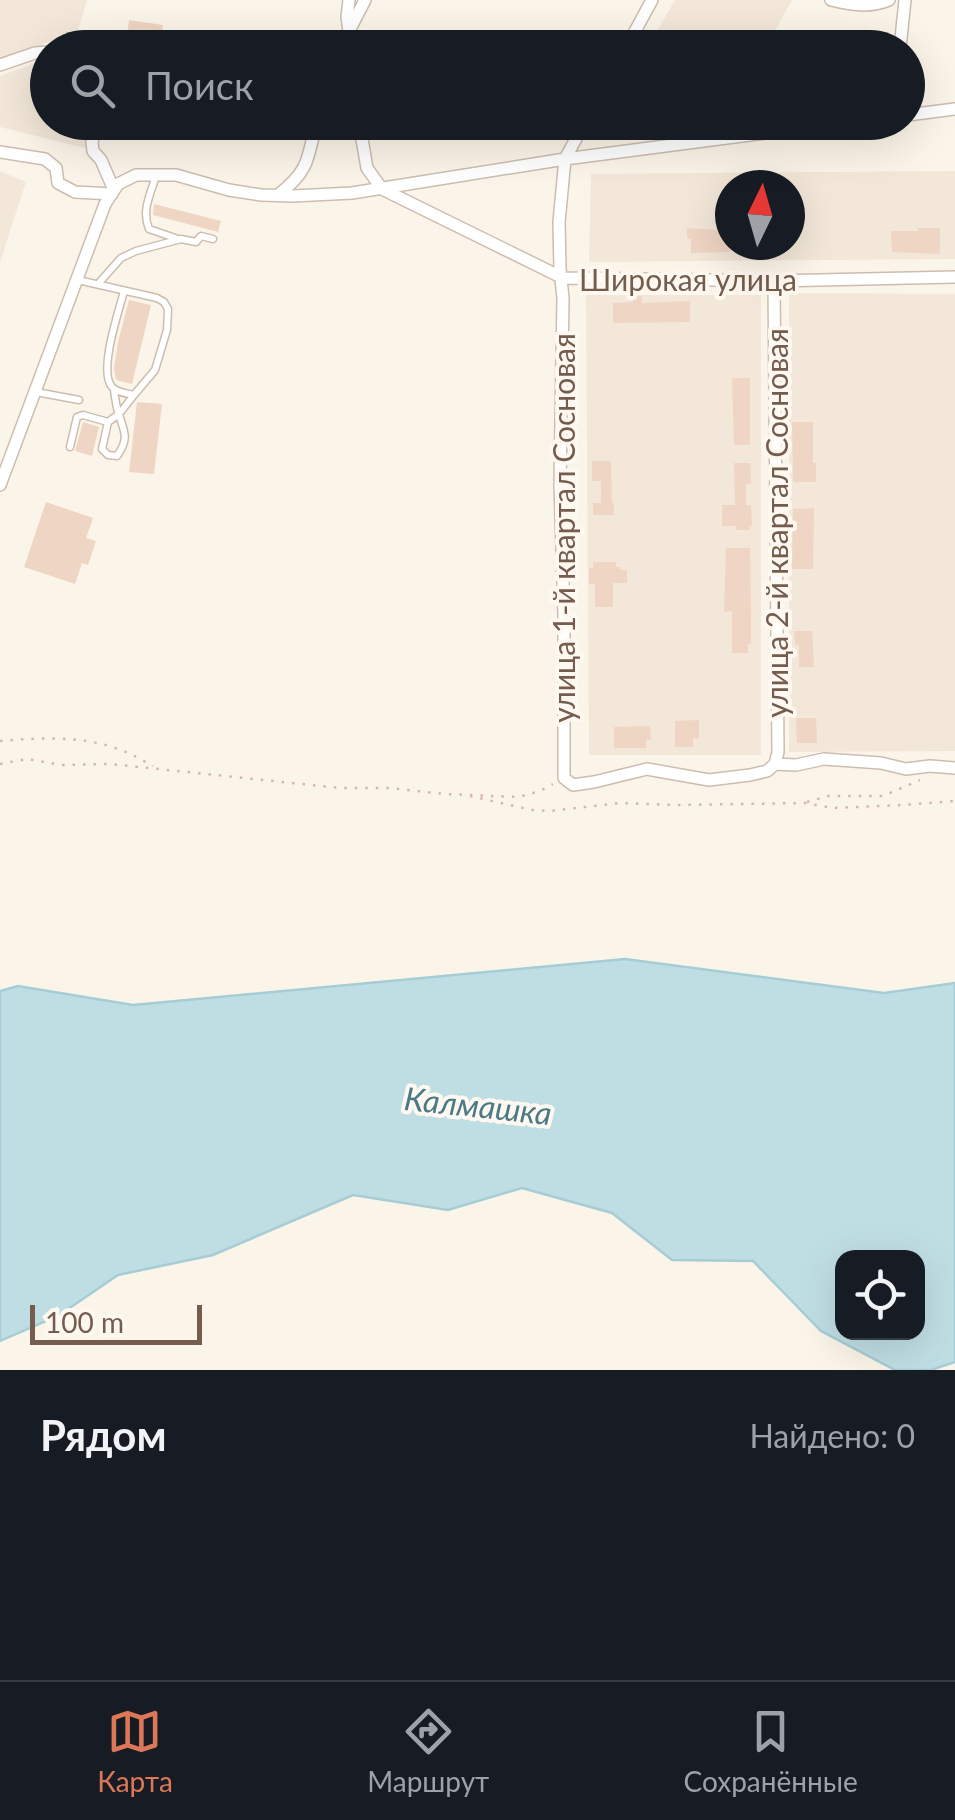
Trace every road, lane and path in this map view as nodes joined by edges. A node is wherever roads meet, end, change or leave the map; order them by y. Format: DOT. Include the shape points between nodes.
graph roads {
  1 [pos="350,0"];
  2 [pos="365,0"];
  3 [pos="652,0"];
  4 [pos="832,0"];
  5 [pos="889,0"];
  6 [pos="905,0"];
  7 [pos="349,30"];
  8 [pos="350,30"];
  9 [pos="636,30"];
  10 [pos="902,30"];
  11 [pos="30,55"];
  12 [pos="0,65"];
  13 [pos="955,108"];
  14 [pos="925,112"];
  15 [pos="92,140"];
  16 [pos="313,140"];
  17 [pos="362,140"];
  18 [pos="575,140"];
  19 [pos="708,140"];
  20 [pos="0,152"];
  21 [pos="565,158"];
  22 [pos="156,174"];
  23 [pos="382,189"];
  24 [pos="110,196"];
  25 [pos="278,196"];
  26 [pos="179,239"];
  27 [pos="213,239"];
  28 [pos="955,277"];
  29 [pos="562,278"];
  30 [pos="77,279"];
  31 [pos="774,281"];
  32 [pos="98,284"];
  33 [pos="124,291"];
  34 [pos="114,388"];
  35 [pos="35,392"];
  36 [pos="134,395"];
  37 [pos="79,400"];
  38 [pos="118,414"];
  39 [pos="108,422"];
  40 [pos="70,447"];
  41 [pos="0,485"];
  42 [pos="0,742"];
  43 [pos="0,764"];
  44 [pos="775,764"];
  45 [pos="158,768"];
  46 [pos="955,768"];
  47 [pos="564,778"];
  48 [pos="920,780"];
  49 [pos="464,794"];
  50 [pos="955,801"];
  51 [pos="806,803"];
  1 -- 7 [label="street"];
  2 -- 8 [label="street"];
  3 -- 9 [label="street"];
  4 -- 5 [label="street" via="854,6"];
  6 -- 10 [label="street"];
  11 -- 12 [label="street"];
  13 -- 14 [label="street"];
  15 -- 24 [label="street"];
  16 -- 25 [label="street" via="310,159"];
  17 -- 23 [label="street" via="367,168"];
  18 -- 21 [label="street"];
  19 -- 21 [label="street"];
  20 -- 24 [label="street" via="45,158 56,168 58,183"];
  21 -- 23 [label="street"];
  21 -- 29 [label="street, улица 1-й квартал Сосновая"];
  22 -- 24 [label="street" via="136,175"];
  22 -- 25 [label="street"];
  22 -- 26 [label="lane" via="146,222 149,230"];
  23 -- 25 [label="street"];
  23 -- 29 [label="street, Широкая улица"];
  24 -- 30 [label="street"];
  26 -- 27 [label="lane"];
  26 -- 32 [label="lane" via="120,258"];
  28 -- 31 [label="street, Широкая улица"];
  29 -- 31 [label="street, Широкая улица"];
  29 -- 47 [label="street, улица 1-й квартал Сосновая"];
  30 -- 32 [label="lane"];
  30 -- 35 [label="street"];
  31 -- 44 [label="street, улица 2-й квартал Сосновая"];
  32 -- 33 [label="lane"];
  33 -- 34 [label="lane" via="108,357 106,377"];
  33 -- 36 [label="lane" via="156,298 168,309 155,370"];
  34 -- 36 [label="lane"];
  34 -- 38 [label="lane"];
  35 -- 37 [label="lane"];
  35 -- 41 [label="street"];
  36 -- 38 [label="lane"];
  38 -- 39 [label="lane"];
  38 -- 39 [label="lane" via="126,430 117,456 102,450"];
  39 -- 40 [label="lane" via="77,417"];
  42 -- 45 [label="path" via="84,742 117,748"];
  43 -- 45 [label="path"];
  44 -- 46 [label="street" via="824,759 906,770"];
  44 -- 47 [label="street" via="709,780 647,769 594,782"];
  45 -- 49 [label="path"];
  47 -- 49 [label="path" via="518,797"];
  48 -- 51 [label="path" via="883,796"];
  49 -- 51 [label="path" via="552,811 618,803"];
  50 -- 51 [label="path" via="833,808"];
}
